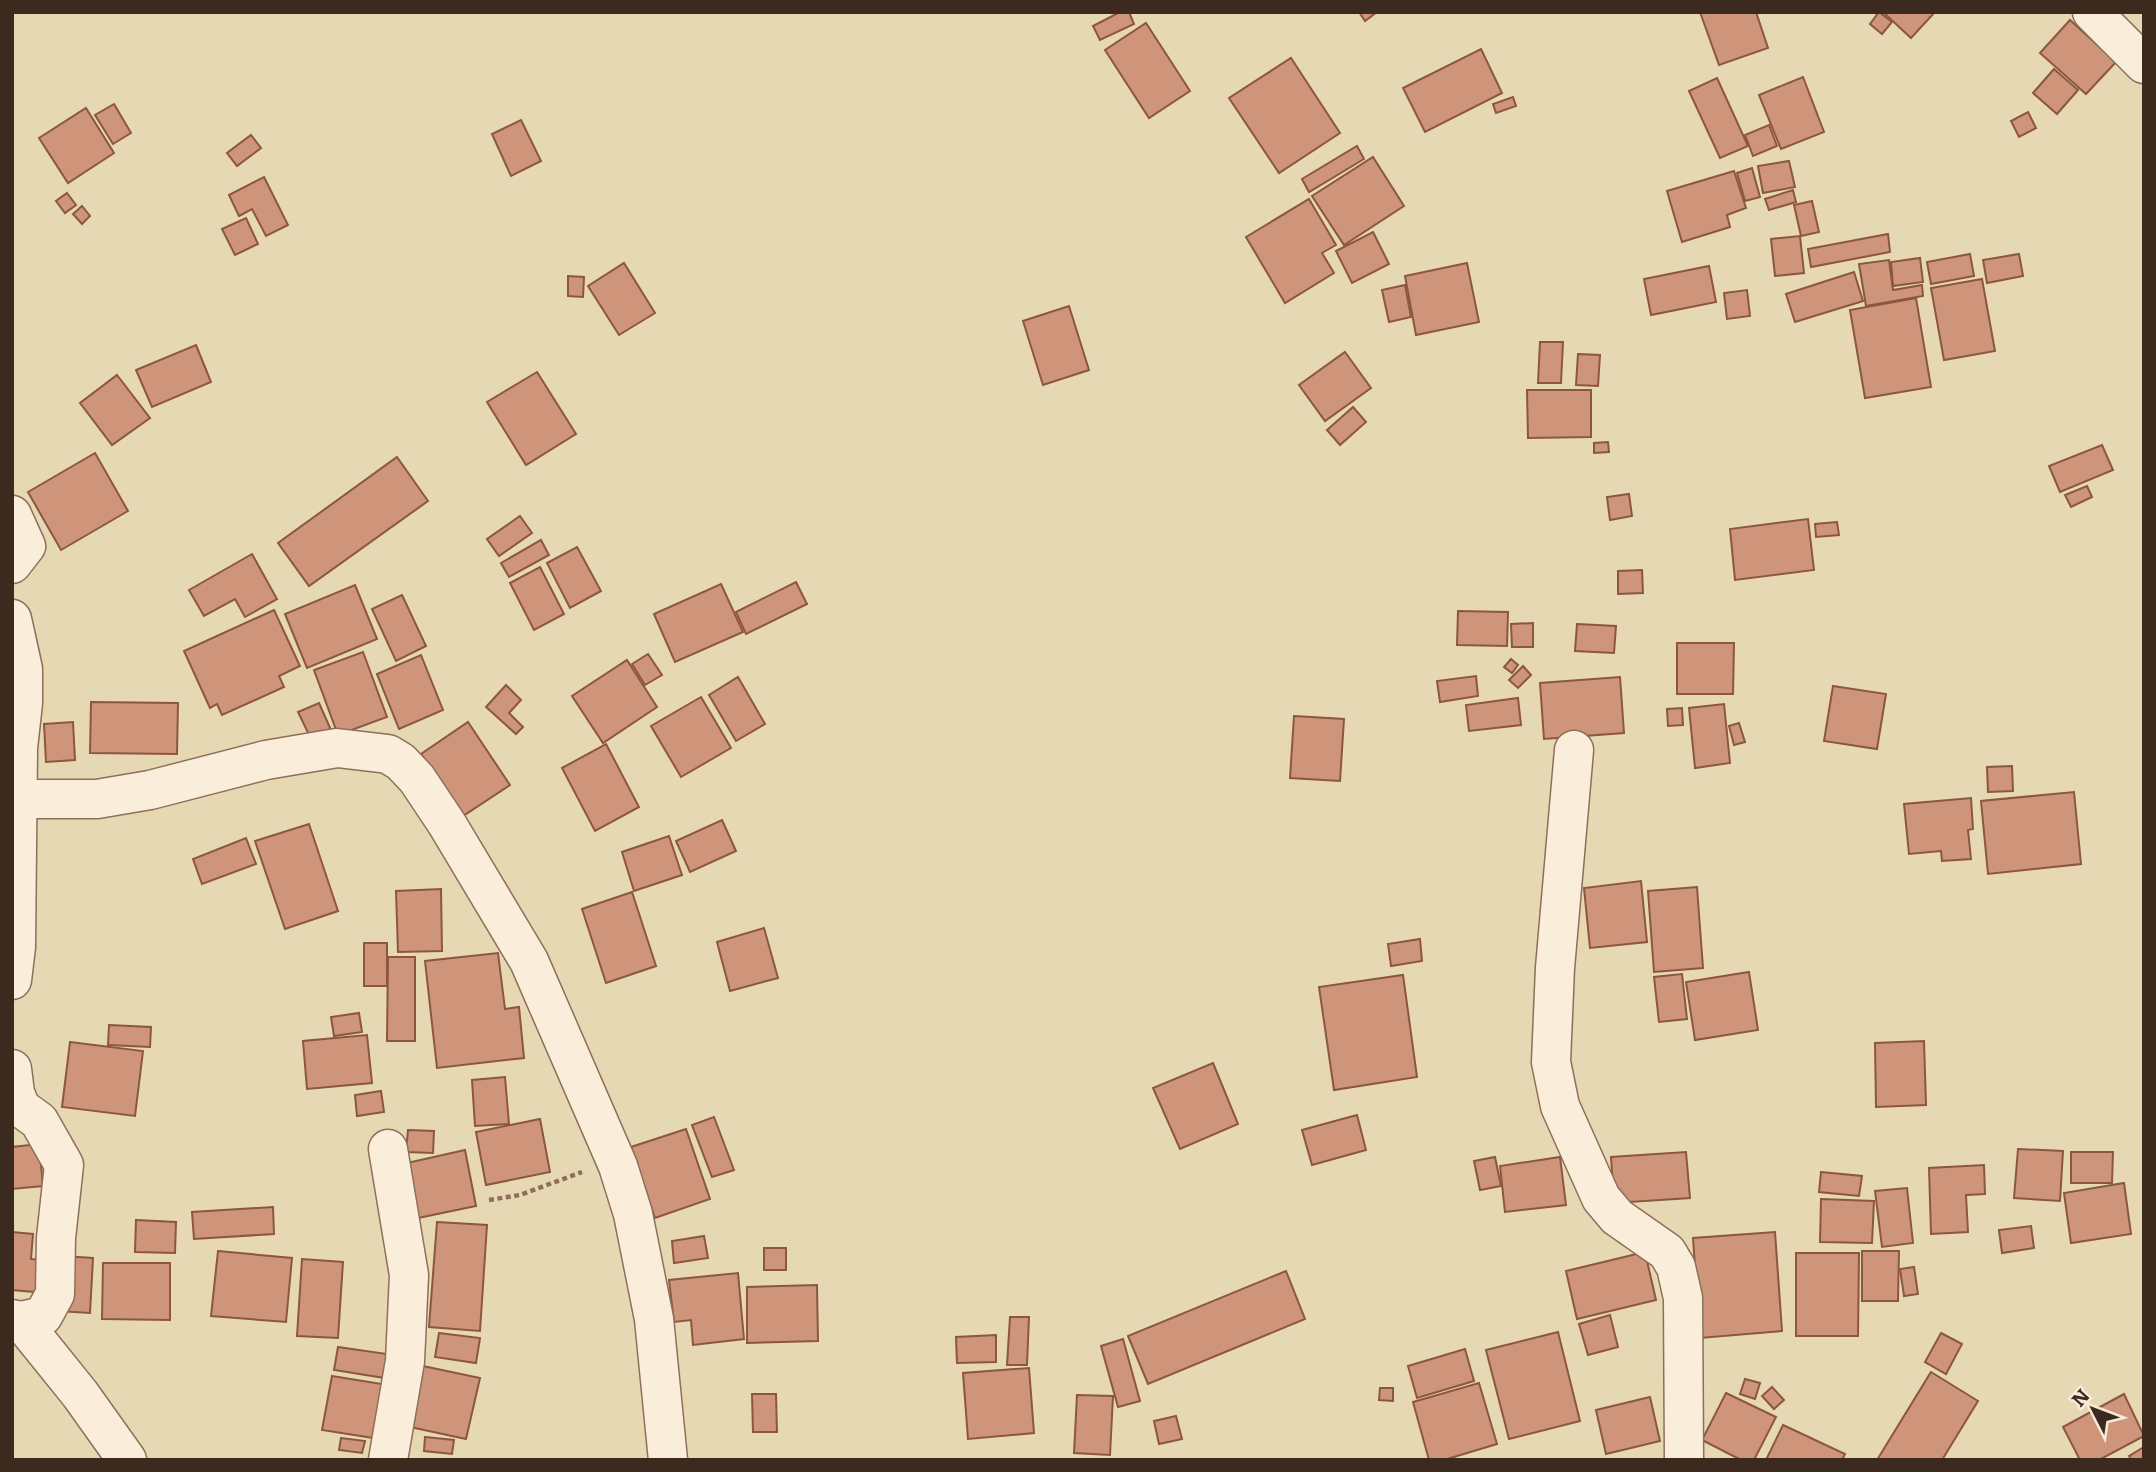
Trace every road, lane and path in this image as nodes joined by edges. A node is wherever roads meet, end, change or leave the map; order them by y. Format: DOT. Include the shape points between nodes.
graph roads {
  1 [pos="2092,12"];
  2 [pos="2144,64"];
  3 [pos="12,515"];
  4 [pos="12,564"];
  5 [pos="12,619"];
  6 [pos="1574,750"];
  7 [pos="18,799"];
  8 [pos="12,980"];
  9 [pos="12,1069"];
  10 [pos="388,1149"];
  11 [pos="618,1166"];
  12 [pos="489,1200"];
  13 [pos="16,1320"];
  14 [pos="132,1459"];
  15 [pos="388,1460"];
  16 [pos="668,1460"];
  17 [pos="1684,1460"];
  1 -- 2 [label="street"];
  3 -- 4 [label="street" via="26,546"];
  5 -- 7 [label="street" via="23,669"];
  6 -- 17 [label="street" via="1551,1062 1560,1107 1601,1198 1617,1217 1667,1252 1676,1267 1683,1297"];
  7 -- 8 [label="street"];
  7 -- 11 [label="street" via="150,790 266,760 337,748 388,754 417,779 529,961"];
  9 -- 13 [label="street" via="21,1108 39,1121 64,1165 55,1294 43,1316"];
  10 -- 15 [label="street" via="409,1275 405,1361"];
  11 -- 12 [label="path" via="575,1173 520,1195"];
  11 -- 16 [label="street" via="654,1319"];
  13 -- 14 [label="street"];
}
